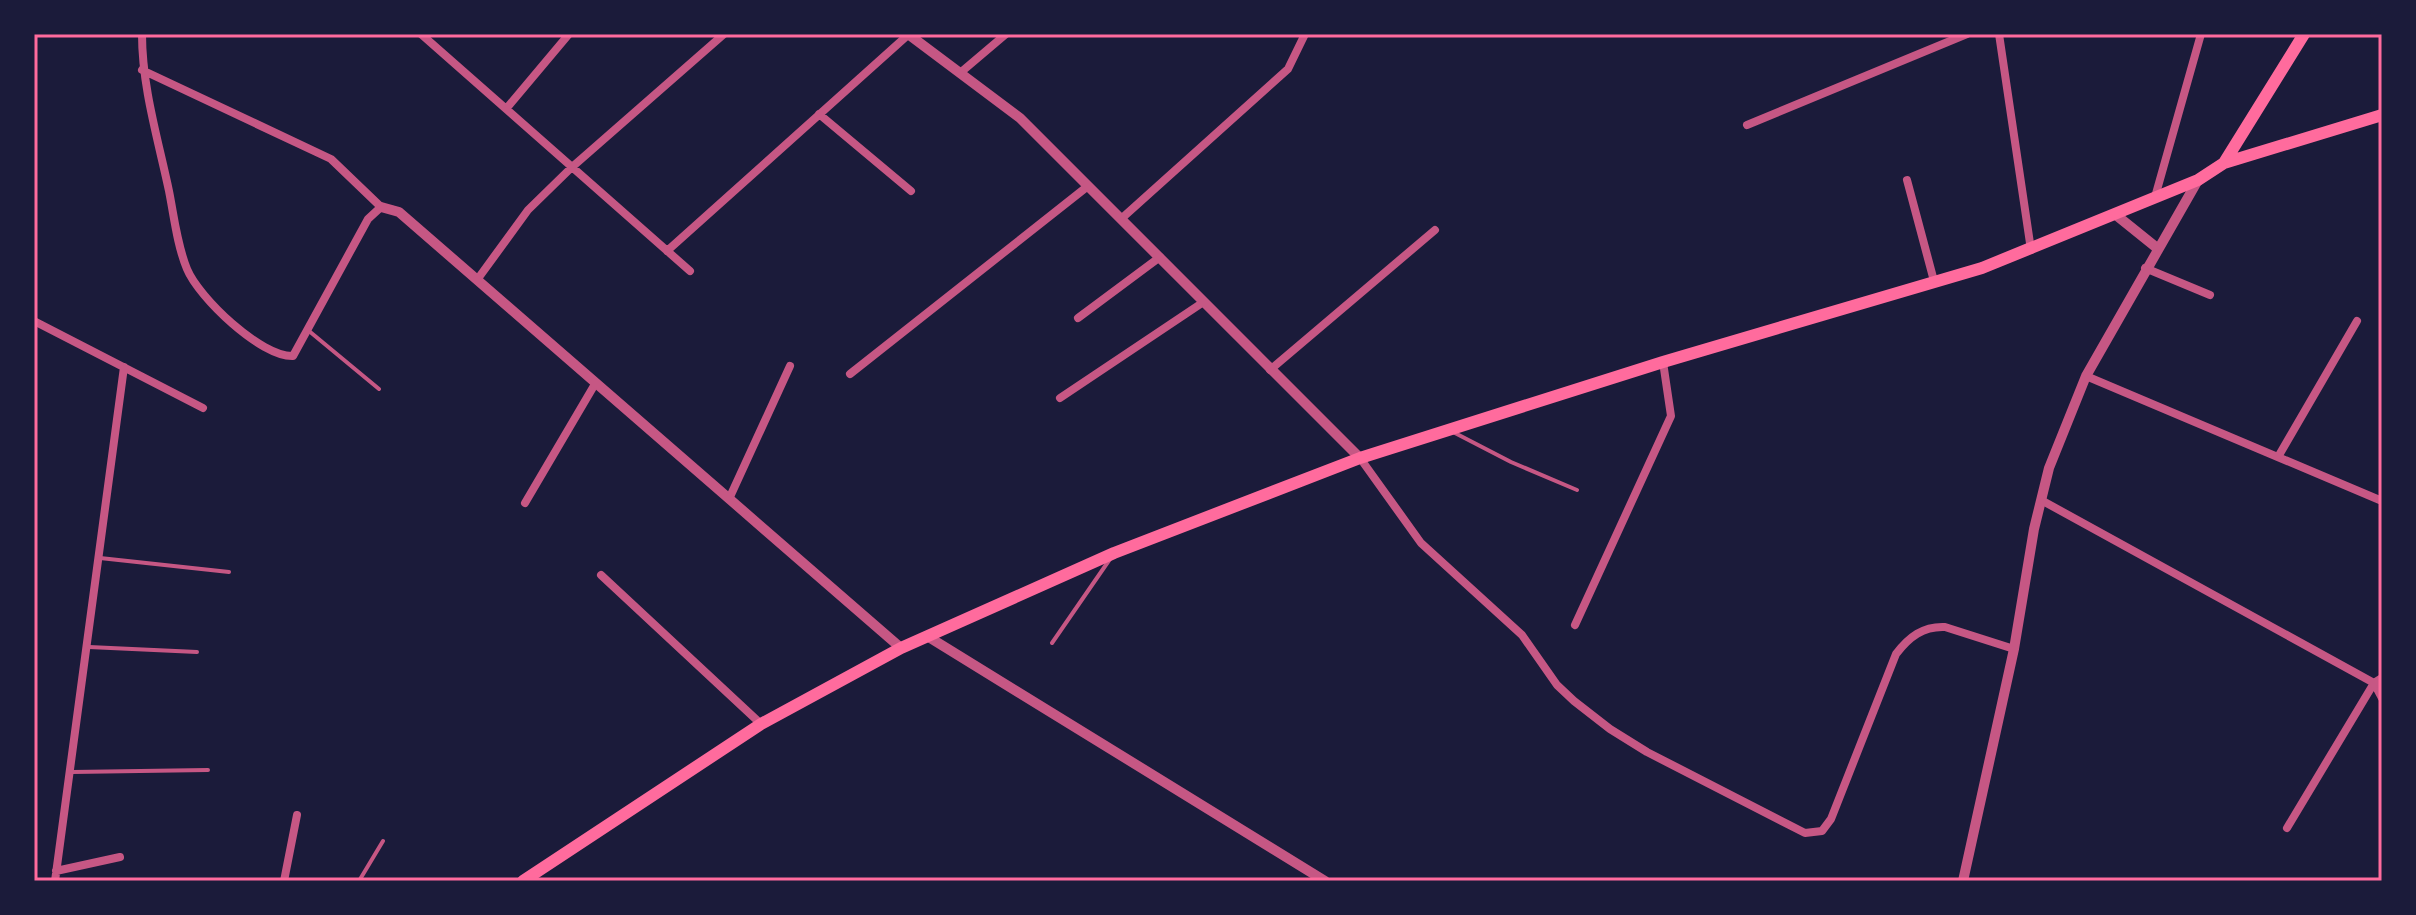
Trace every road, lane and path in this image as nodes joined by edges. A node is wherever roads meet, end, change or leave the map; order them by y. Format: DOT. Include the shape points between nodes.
graph roads {
  1 [pos="142,34"];
  2 [pos="421,34"];
  3 [pos="569,34"];
  4 [pos="724,34"];
  5 [pos="909,34"];
  6 [pos="1006,34"];
  7 [pos="1305,34"];
  8 [pos="1967,34"];
  9 [pos="1999,34"];
  10 [pos="2201,34"];
  11 [pos="2304,34"];
  12 [pos="142,70"];
  13 [pos="960,73"];
  14 [pos="506,109"];
  15 [pos="819,114"];
  16 [pos="2382,115"];
  17 [pos="1747,125"];
  18 [pos="2224,163"];
  19 [pos="571,168"];
  20 [pos="1907,180"];
  21 [pos="2198,180"];
  22 [pos="1088,186"];
  23 [pos="911,191"];
  24 [pos="2155,197"];
  25 [pos="381,207"];
  26 [pos="2116,215"];
  27 [pos="1121,219"];
  28 [pos="1435,230"];
  29 [pos="2157,248"];
  30 [pos="2031,250"];
  31 [pos="667,251"];
  32 [pos="1160,257"];
  33 [pos="2145,268"];
  34 [pos="690,271"];
  35 [pos="477,280"];
  36 [pos="1934,281"];
  37 [pos="2210,295"];
  38 [pos="1202,303"];
  39 [pos="1078,318"];
  40 [pos="34,321"];
  41 [pos="2357,321"];
  42 [pos="309,331"];
  43 [pos="1663,362"];
  44 [pos="790,366"];
  45 [pos="124,367"];
  46 [pos="1270,370"];
  47 [pos="850,374"];
  48 [pos="2086,376"];
  49 [pos="595,384"];
  50 [pos="379,389"];
  51 [pos="1060,398"];
  52 [pos="203,408"];
  53 [pos="1451,431"];
  54 [pos="2278,457"];
  55 [pos="1360,458"];
  56 [pos="1577,490"];
  57 [pos="729,499"];
  58 [pos="2041,500"];
  59 [pos="2382,501"];
  60 [pos="525,503"];
  61 [pos="1114,553"];
  62 [pos="98,557"];
  63 [pos="229,572"];
  64 [pos="601,575"];
  65 [pos="1575,625"];
  66 [pos="927,636"];
  67 [pos="1052,643"];
  68 [pos="86,647"];
  69 [pos="901,648"];
  70 [pos="2014,649"];
  71 [pos="197,652"];
  72 [pos="2378,681"];
  73 [pos="2382,698"];
  74 [pos="761,724"];
  75 [pos="208,770"];
  76 [pos="70,772"];
  77 [pos="297,815"];
  78 [pos="2287,828"];
  79 [pos="383,841"];
  80 [pos="120,857"];
  81 [pos="56,876"];
  82 [pos="284,881"];
  83 [pos="359,881"];
  84 [pos="523,881"];
  85 [pos="1325,881"];
  86 [pos="1963,881"];
  1 -- 12 [label="street"];
  2 -- 14 [label="street"];
  3 -- 14 [label="street"];
  4 -- 19 [label="street"];
  5 -- 13 [label="street"];
  5 -- 15 [label="street"];
  6 -- 13 [label="street"];
  7 -- 27 [label="street" via="1288,69"];
  8 -- 17 [label="street"];
  9 -- 30 [label="street"];
  10 -- 24 [label="street"];
  11 -- 18 [label="main road"];
  12 -- 25 [label="street" via="331,159"];
  12 -- 42 [label="street" via="187,270 213,306 270,349 296,355"];
  13 -- 22 [label="street" via="1020,118"];
  14 -- 19 [label="street"];
  15 -- 23 [label="street"];
  15 -- 31 [label="street"];
  16 -- 18 [label="main road"];
  18 -- 21 [label="main road"];
  19 -- 31 [label="street"];
  19 -- 35 [label="street" via="512,229"];
  20 -- 36 [label="street"];
  21 -- 24 [label="main road"];
  21 -- 29 [label="street"];
  22 -- 27 [label="street"];
  22 -- 47 [label="street"];
  24 -- 26 [label="main road"];
  25 -- 35 [label="street" via="399,212"];
  25 -- 42 [label="street" via="368,219"];
  26 -- 29 [label="street"];
  26 -- 30 [label="main road"];
  27 -- 32 [label="street"];
  28 -- 46 [label="street"];
  29 -- 33 [label="street"];
  30 -- 36 [label="main road"];
  31 -- 34 [label="street"];
  32 -- 38 [label="street"];
  32 -- 39 [label="street"];
  33 -- 37 [label="street"];
  33 -- 48 [label="street"];
  35 -- 49 [label="street"];
  36 -- 43 [label="main road"];
  38 -- 46 [label="street"];
  38 -- 51 [label="street"];
  40 -- 45 [label="street"];
  41 -- 54 [label="street"];
  42 -- 50 [label="lane"];
  43 -- 53 [label="main road"];
  43 -- 65 [label="street" via="1671,416"];
  44 -- 57 [label="street"];
  45 -- 52 [label="street"];
  45 -- 62 [label="street"];
  46 -- 55 [label="street"];
  48 -- 54 [label="street"];
  48 -- 58 [label="street"];
  49 -- 57 [label="street"];
  49 -- 60 [label="street"];
  53 -- 55 [label="main road"];
  53 -- 56 [label="lane"];
  54 -- 59 [label="street"];
  55 -- 61 [label="main road"];
  55 -- 70 [label="street" via="1421,543 1522,635 1557,685 1647,752 1805,833 1816,833 1831,819 1896,654 1913,636 1945,627"];
  57 -- 69 [label="street"];
  58 -- 70 [label="street"];
  58 -- 72 [label="street"];
  61 -- 66 [label="main road"];
  61 -- 67 [label="lane"];
  62 -- 63 [label="lane"];
  62 -- 68 [label="street"];
  64 -- 74 [label="street"];
  66 -- 69 [label="main road"];
  66 -- 85 [label="street"];
  68 -- 71 [label="lane"];
  68 -- 76 [label="street"];
  69 -- 74 [label="main road"];
  70 -- 86 [label="street"];
  72 -- 73 [label="street"];
  72 -- 78 [label="street"];
  74 -- 84 [label="main road"];
  75 -- 76 [label="lane"];
  76 -- 81 [label="street"];
  77 -- 82 [label="street"];
  79 -- 83 [label="lane"];
  80 -- 81 [label="street"];
}
